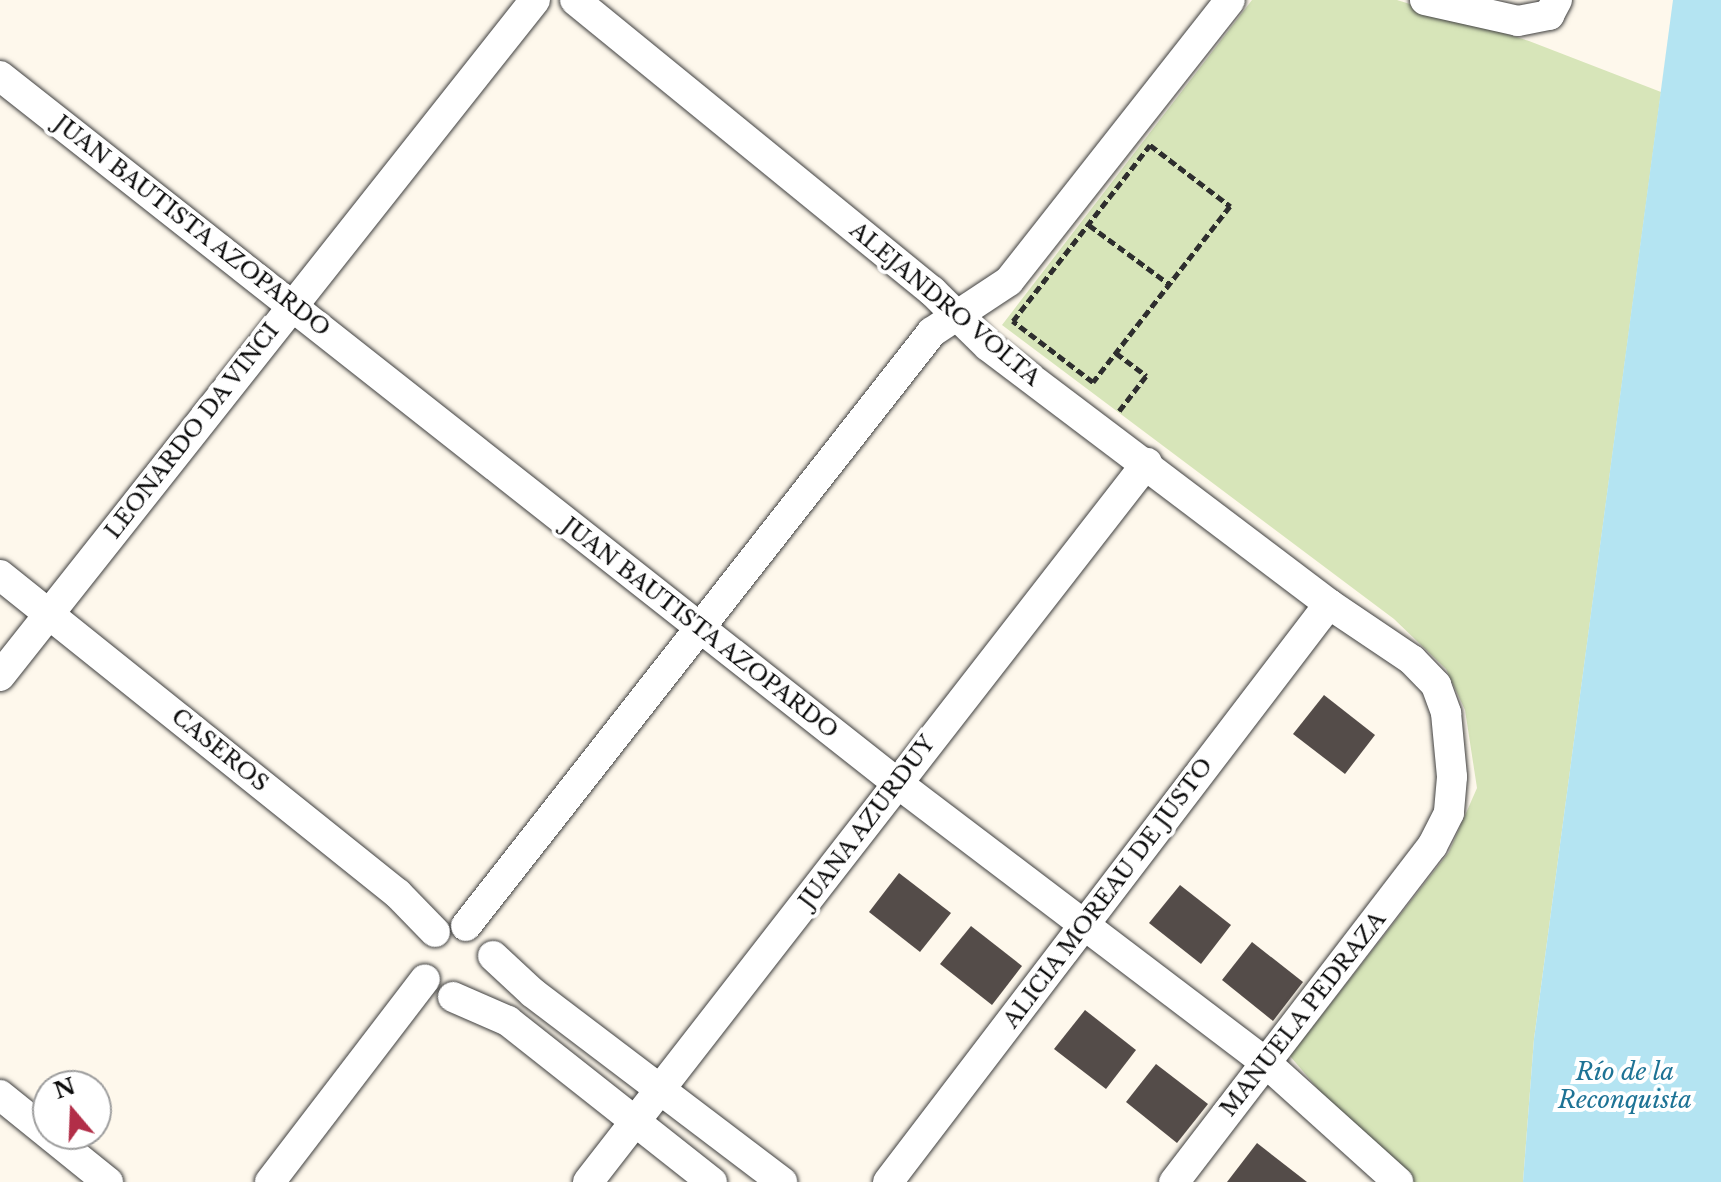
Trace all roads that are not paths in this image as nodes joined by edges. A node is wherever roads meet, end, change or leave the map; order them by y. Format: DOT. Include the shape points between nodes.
graph roads {
  1 [pos="535,0"];
  2 [pos="575,0"];
  3 [pos="1230,0"];
  4 [pos="1425,0"];
  5 [pos="1553,7"];
  6 [pos="0,76"];
  7 [pos="292,304"];
  8 [pos="954,313"];
  9 [pos="1147,463"];
  10 [pos="0,575"];
  11 [pos="1329,604"];
  12 [pos="50,613"];
  13 [pos="702,630"];
  14 [pos="0,676"];
  15 [pos="1436,685"];
  16 [pos="896,782"];
  17 [pos="1083,925"];
  18 [pos="466,926"];
  19 [pos="435,932"];
  20 [pos="493,956"];
  21 [pos="425,979"];
  22 [pos="453,997"];
  23 [pos="1266,1063"];
  24 [pos="663,1090"];
  25 [pos="0,1095"];
  26 [pos="637,1122"];
  27 [pos="108,1182"];
  28 [pos="270,1182"];
  29 [pos="588,1182"];
  30 [pos="712,1182"];
  31 [pos="782,1182"];
  32 [pos="888,1182"];
  33 [pos="1174,1182"];
  34 [pos="1398,1182"];
  1 -- 7 [label="street, LEONARDO DA VINCI"];
  2 -- 8 [label="street, ALEJANDRO VOLTA"];
  3 -- 8 [label="street" via="1009,281"];
  4 -- 5 [label="street" via="1497,19 1535,20"];
  6 -- 7 [label="street, JUAN BAUTISTA AZOPARDO"];
  7 -- 12 [label="street, LEONARDO DA VINCI"];
  7 -- 13 [label="street, JUAN BAUTISTA AZOPARDO"];
  8 -- 9 [label="street, ALEJANDRO VOLTA" via="988,346"];
  8 -- 13 [label="street" via="920,346"];
  9 -- 11 [label="street, ALEJANDRO VOLTA"];
  9 -- 16 [label="street, JUANA AZURDUY"];
  10 -- 12 [label="street, CASEROS"];
  11 -- 15 [label="street, ALEJANDRO VOLTA" via="1412,660"];
  11 -- 17 [label="street, ALICIA MOREAU DE JUSTO"];
  12 -- 14 [label="street, LEONARDO DA VINCI"];
  12 -- 19 [label="street, CASEROS" via="398,894"];
  13 -- 16 [label="street, JUAN BAUTISTA AZOPARDO"];
  13 -- 18 [label="street"];
  15 -- 23 [label="street, MANUELA PEDRAZA" via="1446,713 1452,777 1449,813 1432,846"];
  16 -- 17 [label="street, JUAN BAUTISTA AZOPARDO"];
  16 -- 24 [label="street, JUANA AZURDUY"];
  17 -- 23 [label="street, JUAN BAUTISTA AZOPARDO"];
  17 -- 32 [label="street, ALICIA MOREAU DE JUSTO"];
  18 -- 19 [label="street"];
  18 -- 20 [label="street" via="488,943"];
  19 -- 21 [label="street" via="421,954"];
  20 -- 22 [label="street" via="483,986"];
  20 -- 24 [label="street" via="533,993"];
  21 -- 22 [label="street" via="437,992"];
  21 -- 28 [label="street"];
  22 -- 26 [label="street" via="508,1021"];
  23 -- 33 [label="street, MANUELA PEDRAZA"];
  23 -- 34 [label="street, JUAN BAUTISTA AZOPARDO"];
  24 -- 26 [label="street, JUANA AZURDUY"];
  24 -- 31 [label="street"];
  25 -- 27 [label="street"];
  26 -- 29 [label="street, JUANA AZURDUY"];
  26 -- 30 [label="street"];
}
